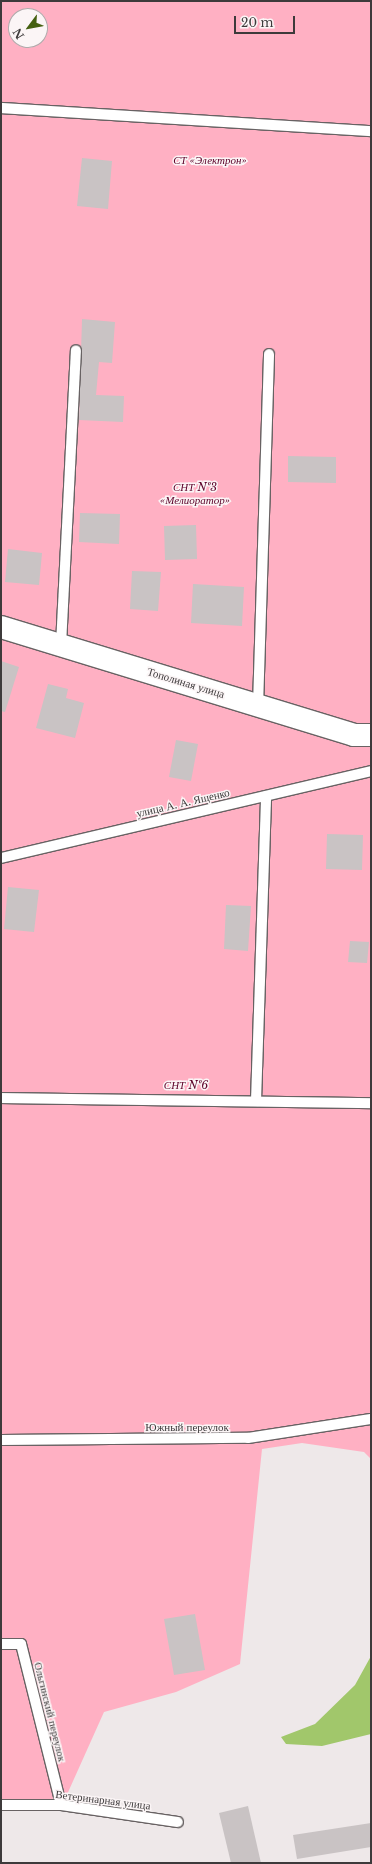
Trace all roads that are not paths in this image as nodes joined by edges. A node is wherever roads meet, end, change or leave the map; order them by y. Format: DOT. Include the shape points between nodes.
graph roads {
  1 [pos="1,108"];
  2 [pos="371,131"];
  3 [pos="76,350"];
  4 [pos="269,354"];
  5 [pos="1,627"];
  6 [pos="61,645"];
  7 [pos="258,706"];
  8 [pos="371,735"];
  9 [pos="371,771"];
  10 [pos="266,796"];
  11 [pos="1,858"];
  12 [pos="1,1098"];
  13 [pos="256,1101"];
  14 [pos="371,1103"];
  15 [pos="371,1419"];
  16 [pos="1,1440"];
  17 [pos="1,1644"];
  18 [pos="1,1805"];
  19 [pos="60,1805"];
  20 [pos="178,1822"];
  1 -- 2 [label="lane"];
  3 -- 6 [label="lane"];
  4 -- 7 [label="lane"];
  5 -- 6 [label="street, Тополиная улица"];
  6 -- 7 [label="street, Тополиная улица"];
  7 -- 8 [label="street, Тополиная улица" via="354,736"];
  9 -- 10 [label="lane, улица А. А. Ященко"];
  10 -- 11 [label="lane, улица А. А. Ященко"];
  10 -- 13 [label="lane"];
  12 -- 13 [label="lane"];
  13 -- 14 [label="lane"];
  15 -- 16 [label="lane, Южный переулок" via="248,1438"];
  17 -- 19 [label="lane, Ольгинский переулок" via="21,1644"];
  18 -- 19 [label="lane, Ветеринарная улица"];
  19 -- 20 [label="lane, Ветеринарная улица"];
}
